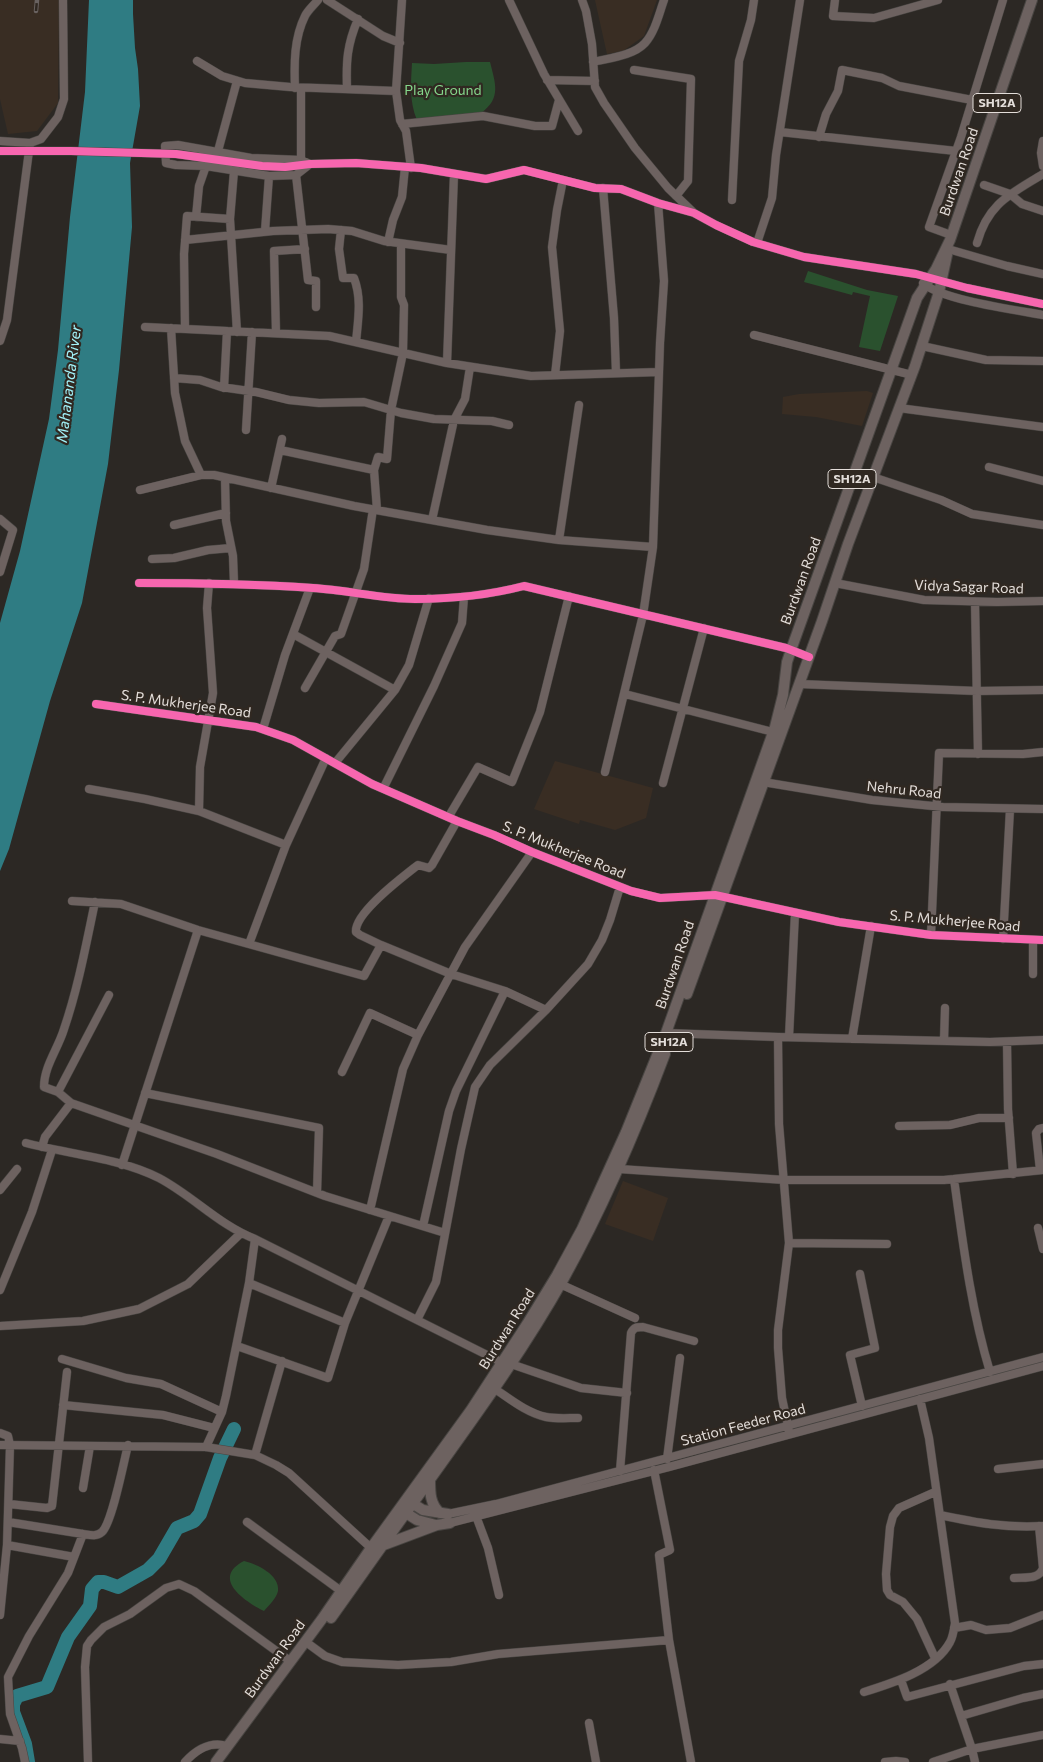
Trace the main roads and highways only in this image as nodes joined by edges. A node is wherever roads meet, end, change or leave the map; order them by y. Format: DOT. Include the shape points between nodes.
graph roads {
  1 [pos="1032,0"];
  2 [pos="950,241"];
  3 [pos="760,781"];
  4 [pos="669,1033"];
  5 [pos="507,1364"];
  6 [pos="430,1479"];
  7 [pos="406,1506"];
  8 [pos="446,1517"];
  9 [pos="437,1525"];
  10 [pos="376,1547"];
  11 [pos="324,1621"];
  12 [pos="308,1644"];
  13 [pos="216,1762"];
  14 [pos="224,1762"];
  1 -- 2 [label="main road, Burdwan Road / SH12A"];
  2 -- 3 [label="main road, Burdwan Road / SH12A" via="942,281 912,375 799,684"];
  2 -- 3 [label="main road, Burdwan Road / SH12A" via="917,298 791,650 783,695"];
  3 -- 4 [label="main road, Burdwan Road / SH12A"];
  4 -- 5 [label="main road, Burdwan Road / SH12A" via="582,1229"];
  4 -- 5 [label="main road, Burdwan Road / SH12A" via="640,1120 619,1169 560,1284"];
  5 -- 6 [label="main road, Burdwan Road / SH12A" via="495,1389"];
  5 -- 7 [label="main road, Burdwan Road / SH12A"];
  6 -- 7 [label="main road, Burdwan Road / SH12A"];
  6 -- 8 [label="main road" via="431,1498 436,1509"];
  7 -- 8 [label="main road"];
  7 -- 9 [label="main road" via="422,1522"];
  7 -- 10 [label="main road, Burdwan Road / SH12A"];
  8 -- 9 [label="main road"];
  9 -- 10 [label="main road"];
  10 -- 11 [label="main road, Burdwan Road / SH12A"];
  10 -- 11 [label="main road, Burdwan Road / SH12A" via="341,1591"];
  11 -- 12 [label="main road, Burdwan Road / SH12A"];
  12 -- 13 [label="main road, Burdwan Road / SH12A" via="290,1661"];
  12 -- 14 [label="main road, Burdwan Road / SH12A"];
}
